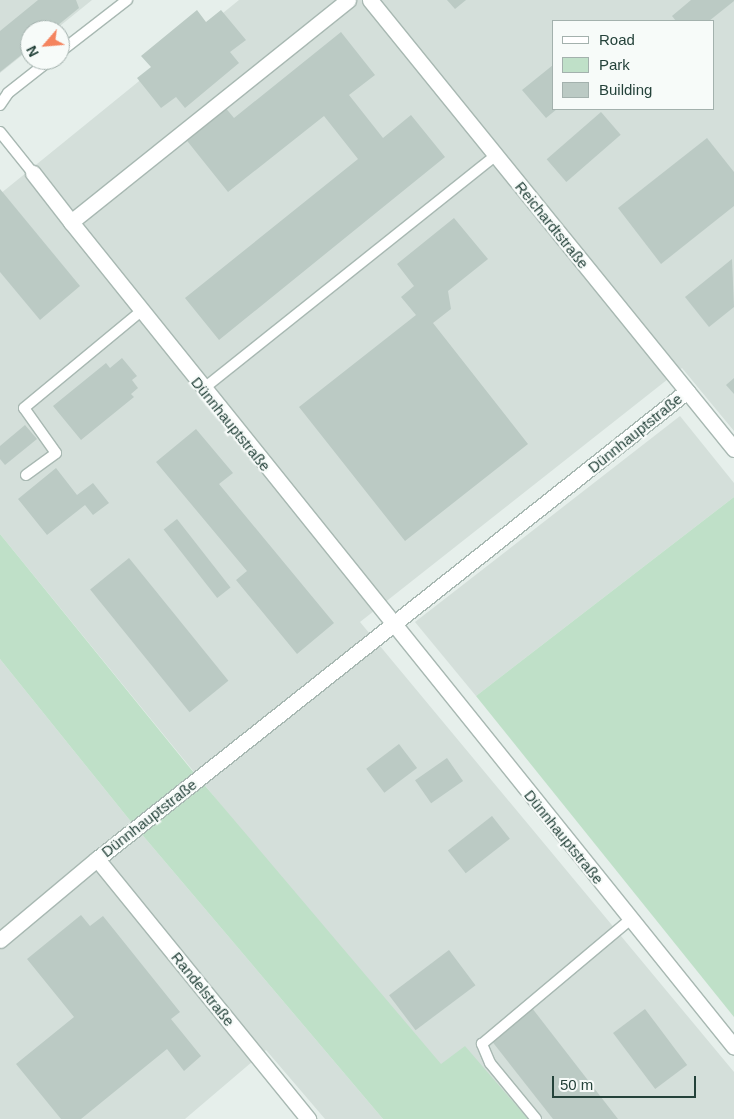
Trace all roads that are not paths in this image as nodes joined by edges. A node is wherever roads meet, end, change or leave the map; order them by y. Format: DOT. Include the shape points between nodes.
graph roads {
  1 [pos="127,0"];
  2 [pos="348,0"];
  3 [pos="370,0"];
  4 [pos="70,44"];
  5 [pos="37,70"];
  6 [pos="0,105"];
  7 [pos="0,132"];
  8 [pos="495,156"];
  9 [pos="32,173"];
  10 [pos="71,222"];
  11 [pos="140,312"];
  12 [pos="203,389"];
  13 [pos="688,391"];
  14 [pos="734,449"];
  15 [pos="26,474"];
  16 [pos="394,625"];
  17 [pos="97,859"];
  18 [pos="630,920"];
  19 [pos="0,940"];
  20 [pos="734,1048"];
  21 [pos="308,1119"];
  22 [pos="536,1119"];
  1 -- 4 [label="lane"];
  2 -- 10 [label="street"];
  3 -- 8 [label="street, Reichardtstraße"];
  5 -- 6 [label="lane" via="8,93"];
  7 -- 9 [label="lane"];
  8 -- 12 [label="lane"];
  8 -- 13 [label="street, Reichardtstraße"];
  9 -- 10 [label="street, Dünnhauptstraße"];
  10 -- 11 [label="street, Dünnhauptstraße"];
  11 -- 12 [label="street, Dünnhauptstraße"];
  11 -- 15 [label="lane" via="24,408 56,453"];
  12 -- 16 [label="street, Dünnhauptstraße"];
  13 -- 14 [label="street, Reichardtstraße"];
  13 -- 16 [label="street, Dünnhauptstraße"];
  16 -- 17 [label="street, Dünnhauptstraße"];
  16 -- 18 [label="street, Dünnhauptstraße"];
  17 -- 19 [label="street, Dünnhauptstraße"];
  17 -- 21 [label="street, Randelstraße"];
  18 -- 20 [label="street, Dünnhauptstraße"];
  18 -- 22 [label="lane" via="482,1044 490,1062"];
}
